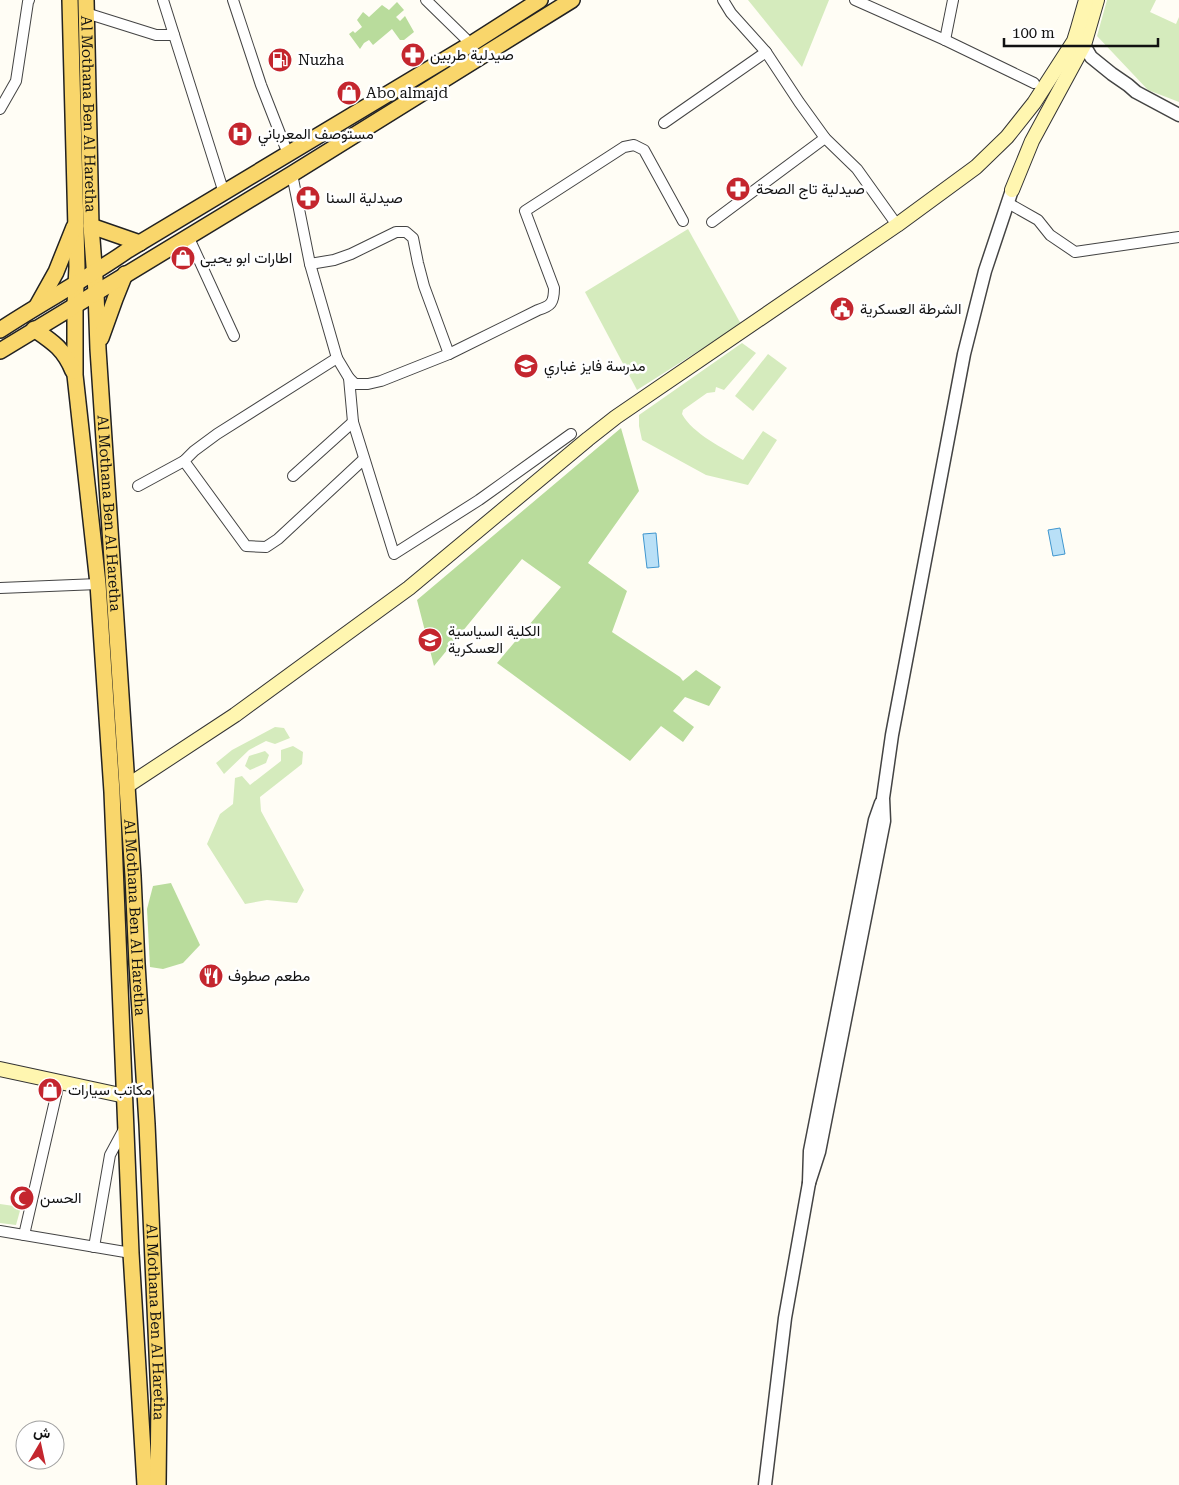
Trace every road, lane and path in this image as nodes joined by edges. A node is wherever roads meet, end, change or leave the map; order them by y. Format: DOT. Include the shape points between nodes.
graph roads {
  1 [pos="29,0"];
  2 [pos="70,0"];
  3 [pos="163,0"];
  4 [pos="233,0"];
  5 [pos="426,0"];
  6 [pos="540,0"];
  7 [pos="572,0"];
  8 [pos="723,0"];
  9 [pos="855,0"];
  10 [pos="953,0"];
  11 [pos="1086,0"];
  12 [pos="1097,0"];
  13 [pos="86,7"];
  14 [pos="174,35"];
  15 [pos="945,40"];
  16 [pos="470,44"];
  17 [pos="1084,45"];
  18 [pos="766,52"];
  19 [pos="1034,83"];
  20 [pos="0,109"];
  21 [pos="1179,115"];
  22 [pos="664,123"];
  23 [pos="825,138"];
  24 [pos="288,154"];
  25 [pos="292,174"];
  26 [pos="224,193"];
  27 [pos="1010,196"];
  28 [pos="76,221"];
  29 [pos="683,221"];
  30 [pos="712,222"];
  31 [pos="91,226"];
  32 [pos="897,226"];
  33 [pos="188,236"];
  34 [pos="1179,237"];
  35 [pos="140,243"];
  36 [pos="310,264"];
  37 [pos="94,274"];
  38 [pos="125,274"];
  39 [pos="76,284"];
  40 [pos="96,292"];
  41 [pos="75,305"];
  42 [pos="36,306"];
  43 [pos="34,329"];
  44 [pos="0,330"];
  45 [pos="234,336"];
  46 [pos="2,345"];
  47 [pos="98,349"];
  48 [pos="449,354"];
  49 [pos="336,358"];
  50 [pos="74,374"];
  51 [pos="349,378"];
  52 [pos="353,422"];
  53 [pos="571,434"];
  54 [pos="364,459"];
  55 [pos="184,461"];
  56 [pos="293,476"];
  57 [pos="138,486"];
  58 [pos="98,584"];
  59 [pos="0,588"];
  60 [pos="127,786"];
  61 [pos="0,1069"];
  62 [pos="59,1083"];
  63 [pos="125,1096"];
  64 [pos="126,1126"];
  65 [pos="0,1231"];
  66 [pos="24,1235"];
  67 [pos="94,1247"];
  68 [pos="131,1253"];
  69 [pos="145,1485"];
  70 [pos="158,1485"];
  71 [pos="765,1485"];
  1 -- 20 [label="street" via="16,81"];
  2 -- 28 [label="main road"];
  3 -- 14 [label="street"];
  4 -- 24 [label="street"];
  5 -- 16 [label="street"];
  6 -- 16 [label="main road"];
  7 -- 25 [label="main road"];
  8 -- 18 [label="street"];
  9 -- 15 [label="street"];
  10 -- 15 [label="street"];
  11 -- 32 [label="main road" via="1074,41 1034,103 1007,137 976,167"];
  12 -- 17 [label="main road"];
  13 -- 14 [label="street" via="156,35"];
  13 -- 31 [label="main road, Al Mothana Ben Al Haretha"];
  14 -- 26 [label="street"];
  15 -- 19 [label="street"];
  16 -- 24 [label="main road"];
  17 -- 21 [label="street" via="1091,56 1136,92"];
  17 -- 27 [label="main road" via="1032,141"];
  18 -- 22 [label="street"];
  18 -- 23 [label="street"];
  23 -- 30 [label="street"];
  23 -- 32 [label="street" via="857,170"];
  24 -- 25 [label="main road"];
  24 -- 26 [label="main road"];
  25 -- 33 [label="main road"];
  25 -- 36 [label="street"];
  26 -- 35 [label="main road"];
  27 -- 34 [label="street" via="1050,235 1075,252"];
  27 -- 71 [label="street" via="985,271 964,354 892,735 883,798 884,821 819,1152 809,1183 785,1318"];
  28 -- 39 [label="main road"];
  28 -- 42 [label="main road" via="56,272"];
  29 -- 48 [label="street" via="644,150 634,145 624,147 525,211 554,288 552,303"];
  31 -- 35 [label="main road"];
  31 -- 37 [label="main road, Al Mothana Ben Al Haretha"];
  32 -- 60 [label="main road" via="616,417 409,588 235,715"];
  33 -- 38 [label="main road"];
  33 -- 45 [label="street"];
  35 -- 37 [label="main road"];
  36 -- 48 [label="street" via="351,254 396,232 410,235 414,238 424,286"];
  36 -- 49 [label="street"];
  37 -- 39 [label="main road"];
  37 -- 40 [label="main road, Al Mothana Ben Al Haretha"];
  38 -- 40 [label="main road"];
  38 -- 47 [label="main road"];
  39 -- 41 [label="main road"];
  39 -- 42 [label="main road"];
  40 -- 41 [label="main road"];
  40 -- 47 [label="main road, Al Mothana Ben Al Haretha"];
  41 -- 43 [label="main road"];
  41 -- 50 [label="main road"];
  42 -- 44 [label="main road"];
  43 -- 46 [label="main road"];
  43 -- 50 [label="main road" via="63,352"];
  47 -- 60 [label="main road, Al Mothana Ben Al Haretha"];
  48 -- 51 [label="street" via="381,381 355,384"];
  49 -- 51 [label="street"];
  49 -- 55 [label="street" via="217,434"];
  50 -- 58 [label="main road, Al Mothana Ben Al Haretha"];
  51 -- 52 [label="street"];
  52 -- 54 [label="street"];
  52 -- 56 [label="street"];
  53 -- 54 [label="street" via="479,500 394,554"];
  54 -- 55 [label="street" via="266,547 246,546"];
  55 -- 57 [label="street"];
  58 -- 59 [label="street"];
  58 -- 63 [label="main road, Al Mothana Ben Al Haretha" via="112,792"];
  60 -- 70 [label="main road, Al Mothana Ben Al Haretha" via="148,1124 159,1398"];
  61 -- 62 [label="main road"];
  62 -- 63 [label="main road"];
  62 -- 66 [label="street"];
  63 -- 64 [label="main road, Al Mothana Ben Al Haretha"];
  64 -- 67 [label="street" via="110,1155"];
  64 -- 68 [label="main road, Al Mothana Ben Al Haretha"];
  65 -- 66 [label="street"];
  66 -- 67 [label="street"];
  67 -- 68 [label="street"];
  68 -- 69 [label="main road, Al Mothana Ben Al Haretha"];
}
